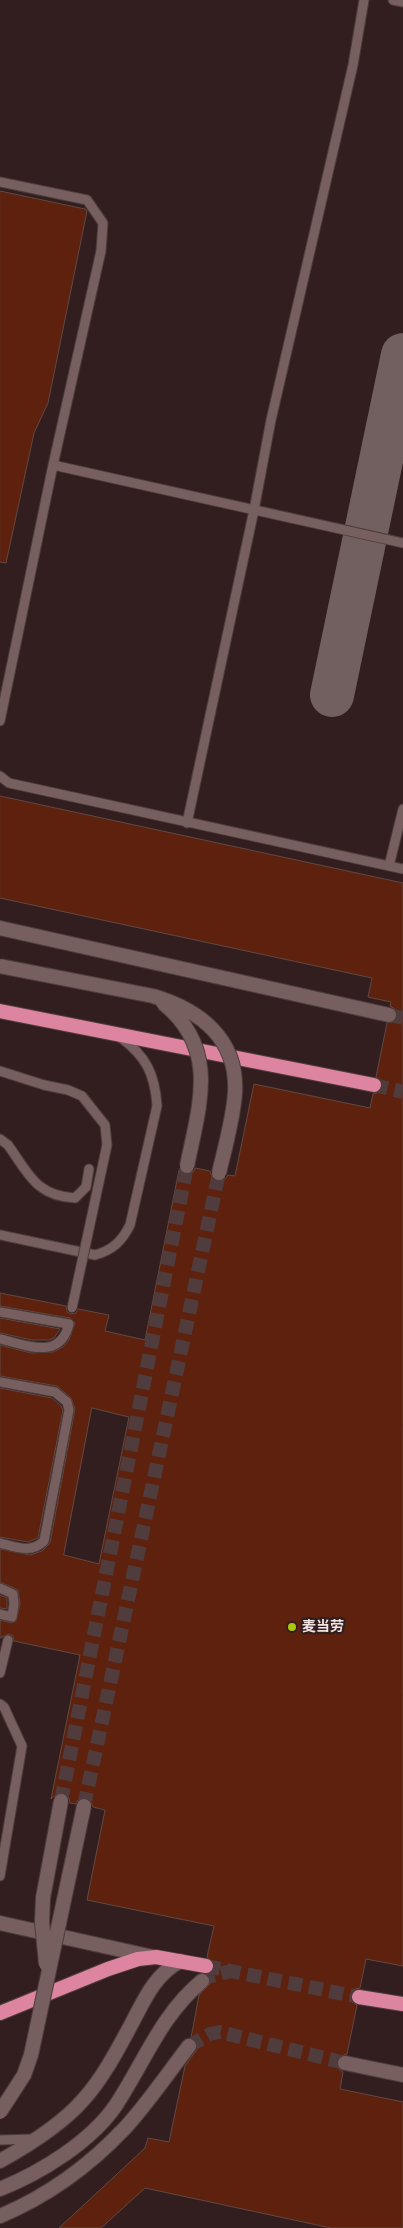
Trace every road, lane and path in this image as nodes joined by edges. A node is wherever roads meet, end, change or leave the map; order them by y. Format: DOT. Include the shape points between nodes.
graph roads {
  1 [pos="364,0"];
  2 [pos="393,0"];
  3 [pos="403,2"];
  4 [pos="0,182"];
  5 [pos="53,465"];
  6 [pos="254,510"];
  7 [pos="403,543"];
  8 [pos="0,721"];
  9 [pos="0,776"];
  10 [pos="403,809"];
  11 [pos="187,823"];
  12 [pos="388,866"];
  13 [pos="403,869"];
  14 [pos="0,928"];
  15 [pos="0,966"];
  16 [pos="153,996"];
  17 [pos="0,1011"];
  18 [pos="388,1015"];
  19 [pos="110,1032"];
  20 [pos="0,1071"];
  21 [pos="374,1086"];
  22 [pos="0,1139"];
  23 [pos="187,1166"];
  24 [pos="89,1169"];
  25 [pos="219,1173"];
  26 [pos="0,1235"];
  27 [pos="72,1308"];
  28 [pos="0,1312"];
  29 [pos="0,1339"];
  30 [pos="0,1382"];
  31 [pos="0,1543"];
  32 [pos="0,1588"];
  33 [pos="0,1614"];
  34 [pos="8,1640"];
  35 [pos="0,1673"];
  36 [pos="0,1704"];
  37 [pos="61,1801"];
  38 [pos="84,1806"];
  39 [pos="0,1876"];
  40 [pos="0,1923"];
  41 [pos="156,1957"];
  42 [pos="180,1961"];
  43 [pos="206,1966"];
  44 [pos="48,1977"];
  45 [pos="202,1981"];
  46 [pos="359,1997"];
  47 [pos="403,2004"];
  48 [pos="1,2012"];
  49 [pos="189,2046"];
  50 [pos="345,2063"];
  51 [pos="403,2075"];
  52 [pos="0,2112"];
  53 [pos="34,2139"];
  54 [pos="0,2140"];
  55 [pos="0,2160"];
  56 [pos="0,2189"];
  57 [pos="0,2216"];
  1 -- 6 [label="lane" via="353,66 271,420"];
  2 -- 3 [label="lane"];
  4 -- 5 [label="lane" via="87,200 104,223"];
  5 -- 6 [label="lane"];
  5 -- 8 [label="lane"];
  6 -- 7 [label="lane"];
  6 -- 11 [label="lane"];
  9 -- 11 [label="lane" via="9,783"];
  10 -- 12 [label="lane"];
  11 -- 12 [label="lane"];
  12 -- 13 [label="lane"];
  14 -- 18 [label="street"];
  15 -- 16 [label="street, bridge"];
  16 -- 23 [label="street, bridge" via="175,1013 186,1027 200,1061 202,1093"];
  16 -- 25 [label="street, bridge" via="192,1011 219,1037 229,1057 235,1093"];
  17 -- 19 [label="highway"];
  19 -- 21 [label="highway"];
  19 -- 26 [label="lane" via="128,1043 149,1066 158,1106 130,1224 123,1238 110,1251 95,1255"];
  20 -- 27 [label="lane, bridge" via="82,1096 105,1125 107,1145"];
  22 -- 24 [label="lane" via="43,1191 59,1197 75,1198 86,1187"];
  28 -- 29 [label="lane" via="69,1324 64,1338 47,1349"];
  30 -- 31 [label="lane" via="55,1392 67,1402 69,1410 44,1541 29,1550"];
  32 -- 33 [label="lane" via="13,1594 14,1604 12,1617"];
  34 -- 35 [label="lane"];
  36 -- 39 [label="lane" via="22,1746"];
  37 -- 44 [label="street, bridge" via="43,1898 42,1922"];
  38 -- 44 [label="street, bridge"];
  40 -- 41 [label="street"];
  41 -- 42 [label="highway"];
  41 -- 48 [label="highway" via="120,1964"];
  42 -- 43 [label="highway"];
  42 -- 53 [label="street" via="153,1985 115,2053 83,2100"];
  44 -- 52 [label="street, bridge" via="24,2075"];
  45 -- 56 [label="street" via="168,2015 115,2106 97,2126 44,2168"];
  46 -- 47 [label="highway"];
  49 -- 57 [label="street" via="126,2128 97,2155 46,2194"];
  50 -- 51 [label="street"];
  53 -- 54 [label="lane"];
  53 -- 55 [label="street"];
}
